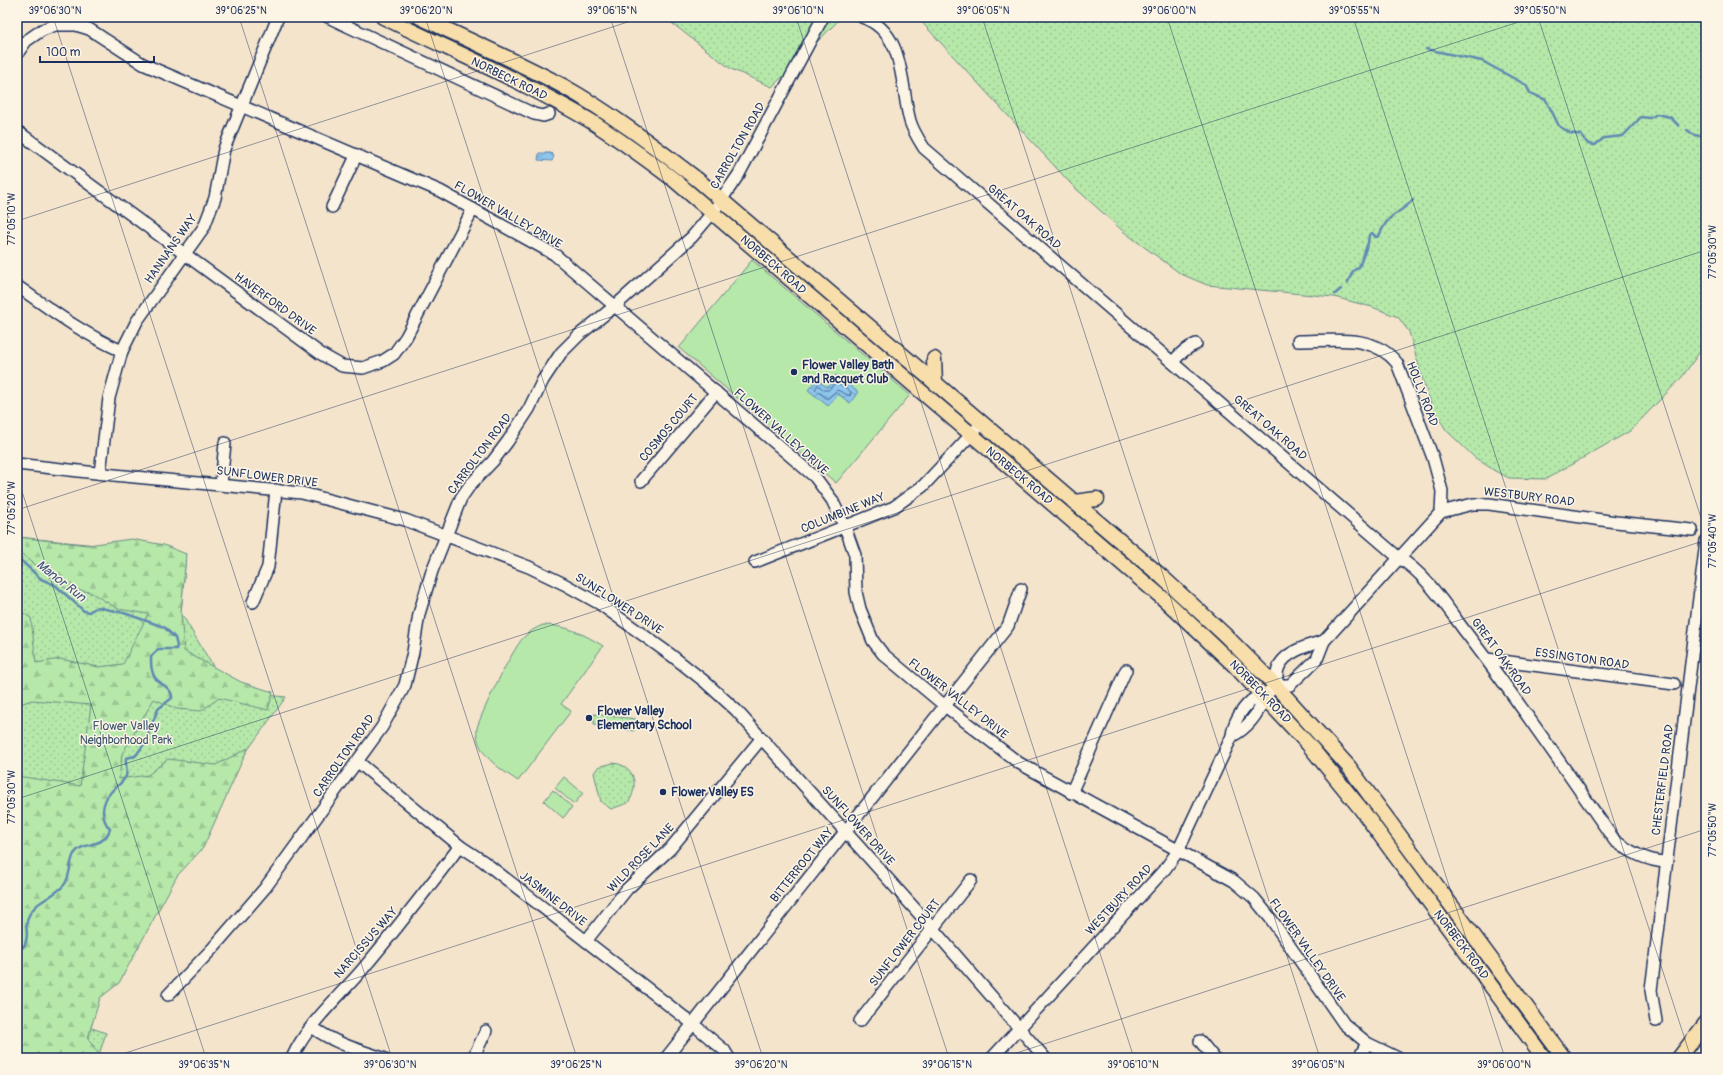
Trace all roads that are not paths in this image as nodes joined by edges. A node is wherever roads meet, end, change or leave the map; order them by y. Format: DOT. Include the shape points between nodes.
graph roads {
  1 [pos="278,17"];
  2 [pos="328,17"];
  3 [pos="383,17"];
  4 [pos="420,17"];
  5 [pos="823,17"];
  6 [pos="862,17"];
  7 [pos="508,46"];
  8 [pos="492,52"];
  9 [pos="17,54"];
  10 [pos="240,107"];
  11 [pos="549,114"];
  12 [pos="17,131"];
  13 [pos="356,156"];
  14 [pos="721,200"];
  15 [pos="332,207"];
  16 [pos="473,209"];
  17 [pos="712,212"];
  18 [pos="185,255"];
  19 [pos="17,286"];
  20 [pos="615,306"];
  21 [pos="1298,341"];
  22 [pos="1196,344"];
  23 [pos="122,351"];
  24 [pos="934,359"];
  25 [pos="1174,362"];
  26 [pos="935,383"];
  27 [pos="716,392"];
  28 [pos="982,423"];
  29 [pos="971,436"];
  30 [pos="225,443"];
  31 [pos="17,464"];
  32 [pos="100,473"];
  33 [pos="641,481"];
  34 [pos="221,484"];
  35 [pos="276,490"];
  36 [pos="1097,499"];
  37 [pos="1074,502"];
  38 [pos="1440,512"];
  39 [pos="845,527"];
  40 [pos="1692,530"];
  41 [pos="447,535"];
  42 [pos="1706,541"];
  43 [pos="1399,558"];
  44 [pos="755,562"];
  45 [pos="1021,589"];
  46 [pos="254,602"];
  47 [pos="1324,641"];
  48 [pos="1487,658"];
  49 [pos="1126,670"];
  50 [pos="1674,684"];
  51 [pos="1276,685"];
  52 [pos="1265,696"];
  53 [pos="945,706"];
  54 [pos="760,739"];
  55 [pos="358,762"];
  56 [pos="1071,793"];
  57 [pos="846,832"];
  58 [pos="460,846"];
  59 [pos="1178,851"];
  60 [pos="1666,862"];
  61 [pos="971,880"];
  62 [pos="932,929"];
  63 [pos="586,941"];
  64 [pos="168,995"];
  65 [pos="860,1021"];
  66 [pos="1656,1021"];
  67 [pos="1706,1023"];
  68 [pos="693,1024"];
  69 [pos="312,1027"];
  70 [pos="1019,1028"];
  71 [pos="486,1031"];
  72 [pos="1200,1041"];
  73 [pos="1367,1043"];
  74 [pos="292,1058"];
  75 [pos="383,1058"];
  76 [pos="473,1058"];
  77 [pos="666,1058"];
  78 [pos="730,1058"];
  79 [pos="992,1058"];
  80 [pos="1045,1058"];
  81 [pos="1214,1058"];
  82 [pos="1358,1058"];
  83 [pos="1398,1058"];
  84 [pos="1544,1058"];
  85 [pos="1564,1058"];
  86 [pos="1679,1058"];
  1 -- 10 [label="street, HANNANS WAY"];
  2 -- 11 [label="street, NORBECK ROAD" via="534,114"];
  3 -- 17 [label="main road, NORBECK ROAD" via="527,86 589,120 673,179"];
  4 -- 8 [label="main road, NORBECK ROAD"];
  5 -- 14 [label="street, CARROLTON ROAD" via="739,174"];
  6 -- 25 [label="street, GREAT OAK ROAD" via="871,20 882,30 894,47 899,60 910,120 924,148"];
  7 -- 8 [label="main road"];
  8 -- 14 [label="main road, NORBECK ROAD" via="563,86 621,122"];
  9 -- 10 [label="street, FLOWER VALLEY DRIVE" via="26,42 42,30 59,24 76,25 88,29 143,64"];
  10 -- 13 [label="street, FLOWER VALLEY DRIVE"];
  10 -- 18 [label="street, HANNANS WAY" via="224,149 211,212"];
  12 -- 18 [label="street, HAVERFORD DRIVE"];
  13 -- 15 [label="street"];
  13 -- 16 [label="street, FLOWER VALLEY DRIVE" via="440,191"];
  14 -- 17 [label="street, CARROLTON ROAD"];
  14 -- 26 [label="main road, NORBECK ROAD"];
  16 -- 18 [label="street, HAVERFORD DRIVE" via="394,354 363,368 342,366 321,354"];
  16 -- 20 [label="street, FLOWER VALLEY DRIVE" via="554,254"];
  17 -- 20 [label="street, CARROLTON ROAD" via="692,237"];
  17 -- 29 [label="main road, NORBECK ROAD"];
  18 -- 23 [label="street, HANNANS WAY" via="137,321"];
  19 -- 23 [label="street" via="71,325"];
  20 -- 27 [label="street, FLOWER VALLEY DRIVE"];
  20 -- 41 [label="street, CARROLTON ROAD" via="561,353 508,441 461,498"];
  21 -- 38 [label="street, HOLLY ROAD" via="1359,342 1378,346 1389,353 1397,364 1433,458 1442,491"];
  22 -- 25 [label="street" via="1178,355"];
  23 -- 32 [label="street, HANNANS WAY" via="108,398"];
  24 -- 26 [label="main road"];
  25 -- 43 [label="street, GREAT OAK ROAD"];
  26 -- 28 [label="main road, NORBECK ROAD"];
  27 -- 33 [label="street, COSMOS COURT"];
  27 -- 39 [label="street, FLOWER VALLEY DRIVE" via="815,477 832,500"];
  28 -- 29 [label="street, COLUMBINE WAY"];
  28 -- 37 [label="main road, NORBECK ROAD"];
  29 -- 39 [label="street, COLUMBINE WAY" via="923,486 894,507"];
  29 -- 52 [label="main road, NORBECK ROAD" via="1166,601"];
  30 -- 34 [label="street"];
  31 -- 32 [label="street, SUNFLOWER DRIVE"];
  32 -- 34 [label="street, SUNFLOWER DRIVE"];
  34 -- 35 [label="street, SUNFLOWER DRIVE"];
  35 -- 41 [label="street, SUNFLOWER DRIVE" via="336,501 405,520"];
  35 -- 46 [label="street" via="268,567"];
  36 -- 37 [label="main road"];
  37 -- 51 [label="main road, NORBECK ROAD" via="1161,576"];
  38 -- 40 [label="street, WESTBURY ROAD" via="1474,504 1490,504"];
  38 -- 43 [label="street"];
  39 -- 44 [label="street, COLUMBINE WAY"];
  39 -- 53 [label="street, FLOWER VALLEY DRIVE" via="855,555 856,592 860,609 873,641 897,667"];
  41 -- 54 [label="street, SUNFLOWER DRIVE" via="529,567 600,604 704,681 736,710"];
  41 -- 55 [label="street, CARROLTON ROAD" via="432,571 419,614 405,685 382,727"];
  42 -- 60 [label="street, CHESTERFIELD ROAD"];
  43 -- 47 [label="street"];
  43 -- 48 [label="street, GREAT OAK ROAD" via="1436,593"];
  45 -- 53 [label="street, BITTERROOT WAY" via="1008,626"];
  47 -- 51 [label="street" via="1317,659 1290,685"];
  47 -- 51 [label="street" via="1300,649 1285,659 1278,668"];
  48 -- 50 [label="street, ESSINGTON ROAD"];
  48 -- 60 [label="street, GREAT OAK ROAD" via="1615,841 1633,854"];
  49 -- 56 [label="street"];
  51 -- 52 [label="street, WESTBURY ROAD"];
  51 -- 85 [label="main road, NORBECK ROAD" via="1349,767"];
  52 -- 59 [label="street, WESTBURY ROAD" via="1251,701 1233,724 1232,736"];
  52 -- 84 [label="main road, NORBECK ROAD" via="1361,809"];
  53 -- 56 [label="street, FLOWER VALLEY DRIVE" via="1019,764"];
  53 -- 57 [label="street, BITTERROOT WAY"];
  54 -- 57 [label="street, SUNFLOWER DRIVE" via="778,755"];
  54 -- 63 [label="street, WILD ROSE LANE" via="670,849 627,889"];
  55 -- 58 [label="street, JASMINE DRIVE"];
  55 -- 64 [label="street, CARROLTON ROAD" via="265,888"];
  56 -- 59 [label="street, FLOWER VALLEY DRIVE"];
  57 -- 62 [label="street, SUNFLOWER DRIVE"];
  57 -- 68 [label="street, BITTERROOT WAY"];
  58 -- 63 [label="street, JASMINE DRIVE"];
  58 -- 69 [label="street, NARCISSUS WAY" via="396,930 331,1002"];
  59 -- 70 [label="street, WESTBURY ROAD"];
  59 -- 73 [label="street, FLOWER VALLEY DRIVE" via="1234,881 1254,898 1272,919 1336,1014"];
  60 -- 66 [label="street, CHESTERFIELD ROAD" via="1651,990"];
  61 -- 62 [label="street, SUNFLOWER COURT"];
  62 -- 65 [label="street, SUNFLOWER COURT"];
  62 -- 70 [label="street, SUNFLOWER DRIVE"];
  63 -- 68 [label="street, JASMINE DRIVE"];
  67 -- 86 [label="main road"];
  68 -- 77 [label="street, BITTERROOT WAY"];
  68 -- 78 [label="street, JASMINE DRIVE"];
  69 -- 74 [label="street, NARCISSUS WAY"];
  69 -- 75 [label="street" via="326,1037"];
  70 -- 79 [label="street, WESTBURY ROAD"];
  70 -- 80 [label="street, SUNFLOWER DRIVE"];
  71 -- 76 [label="street"];
  72 -- 81 [label="street"];
  73 -- 82 [label="street"];
  73 -- 83 [label="street, FLOWER VALLEY DRIVE"];
}
